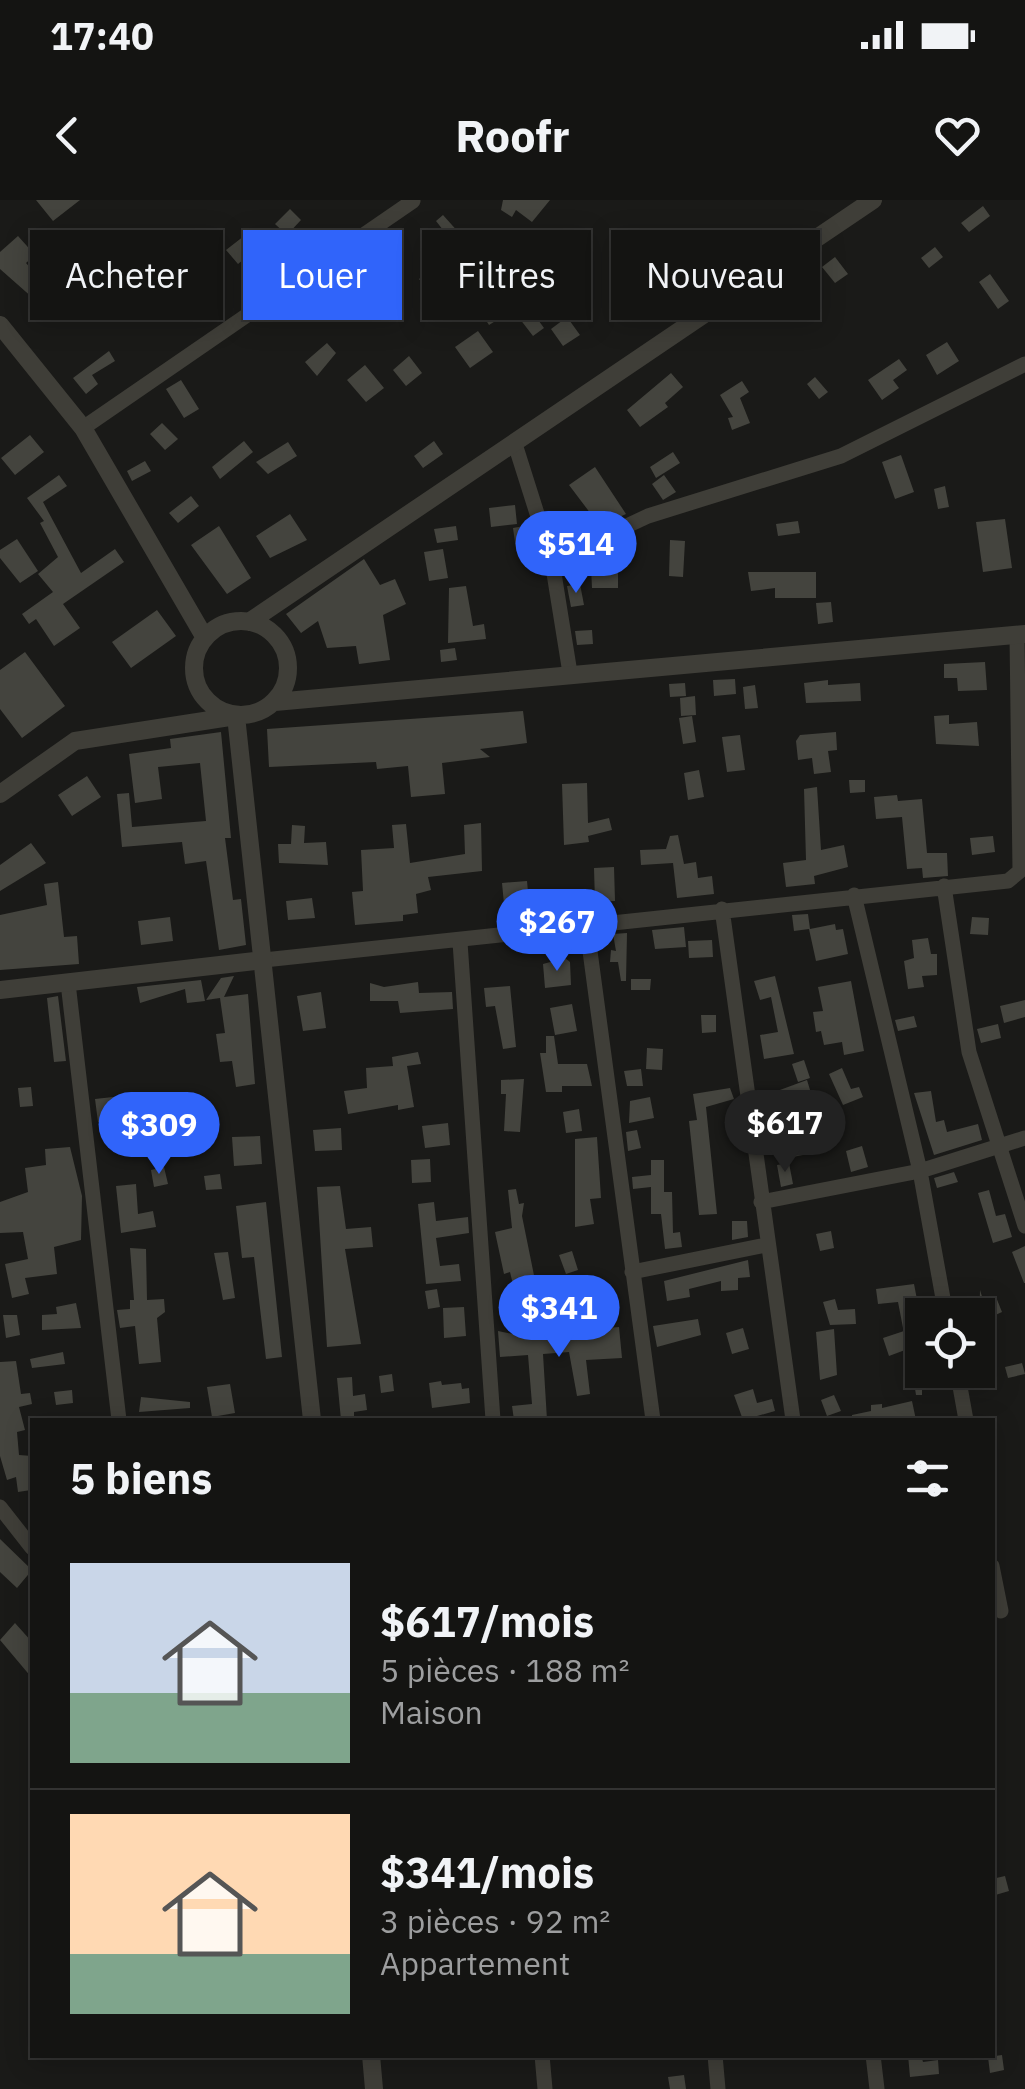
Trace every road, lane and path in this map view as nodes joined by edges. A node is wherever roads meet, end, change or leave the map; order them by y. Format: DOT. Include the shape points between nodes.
graph roads {
  1 [pos="873,200"];
  2 [pos="413,202"];
  3 [pos="853,206"];
  4 [pos="0,326"];
  5 [pos="1025,364"];
  6 [pos="82,428"];
  7 [pos="515,444"];
  8 [pos="552,561"];
  9 [pos="249,622"];
  10 [pos="1021,634"];
  11 [pos="205,638"];
  12 [pos="570,673"];
  13 [pos="275,702"];
  14 [pos="236,716"];
  15 [pos="0,794"];
  16 [pos="944,886"];
  17 [pos="854,895"];
  18 [pos="722,908"];
  19 [pos="588,929"];
  20 [pos="460,942"];
  21 [pos="264,960"];
  22 [pos="68,982"];
  23 [pos="0,990"];
  24 [pos="1025,1138"];
  25 [pos="1002,1146"];
  26 [pos="920,1171"];
  27 [pos="761,1202"];
  28 [pos="1025,1226"];
  29 [pos="766,1245"];
  30 [pos="632,1272"];
  31 [pos="943,1298"];
  32 [pos="960,1388"];
  33 [pos="119,1418"];
  34 [pos="312,1418"];
  35 [pos="493,1418"];
  36 [pos="653,1418"];
  37 [pos="793,1418"];
  38 [pos="966,1418"];
  39 [pos="0,1507"];
  40 [pos="30,1545"];
  41 [pos="995,1581"];
  42 [pos="1001,1612"];
  43 [pos="371,2058"];
  44 [pos="542,2058"];
  45 [pos="716,2058"];
  46 [pos="874,2058"];
  47 [pos="374,2089"];
  48 [pos="545,2089"];
  49 [pos="718,2089"];
  50 [pos="876,2089"];
  1 -- 3 [label="street"];
  2 -- 6 [label="street"];
  3 -- 7 [label="street"];
  4 -- 6 [label="street"];
  5 -- 8 [label="street" via="841,456 648,516"];
  6 -- 11 [label="street"];
  7 -- 8 [label="street"];
  7 -- 9 [label="street"];
  8 -- 12 [label="street"];
  9 -- 11 [label="street" via="233,622"];
  9 -- 13 [label="street" via="284,647 288,676"];
  10 -- 12 [label="street"];
  10 -- 16 [label="street" via="1020,872 1008,881"];
  11 -- 14 [label="street" via="194,664 200,692"];
  12 -- 13 [label="street"];
  13 -- 14 [label="street"];
  14 -- 15 [label="street" via="75,741"];
  14 -- 21 [label="street"];
  16 -- 17 [label="street"];
  16 -- 25 [label="street" via="969,1052"];
  17 -- 18 [label="street"];
  17 -- 26 [label="street"];
  18 -- 19 [label="street"];
  18 -- 27 [label="street"];
  19 -- 20 [label="street"];
  19 -- 30 [label="street"];
  20 -- 21 [label="street"];
  20 -- 35 [label="street"];
  21 -- 22 [label="street"];
  21 -- 34 [label="street"];
  22 -- 23 [label="street"];
  22 -- 33 [label="street"];
  24 -- 25 [label="street"];
  25 -- 26 [label="street"];
  25 -- 28 [label="street"];
  26 -- 27 [label="street"];
  26 -- 31 [label="street"];
  27 -- 29 [label="street"];
  29 -- 30 [label="street"];
  29 -- 37 [label="street"];
  30 -- 36 [label="street"];
  32 -- 38 [label="street"];
  39 -- 40 [label="street"];
  41 -- 42 [label="street"];
  43 -- 47 [label="street"];
  44 -- 48 [label="street"];
  45 -- 49 [label="street"];
  46 -- 50 [label="street"];
}
